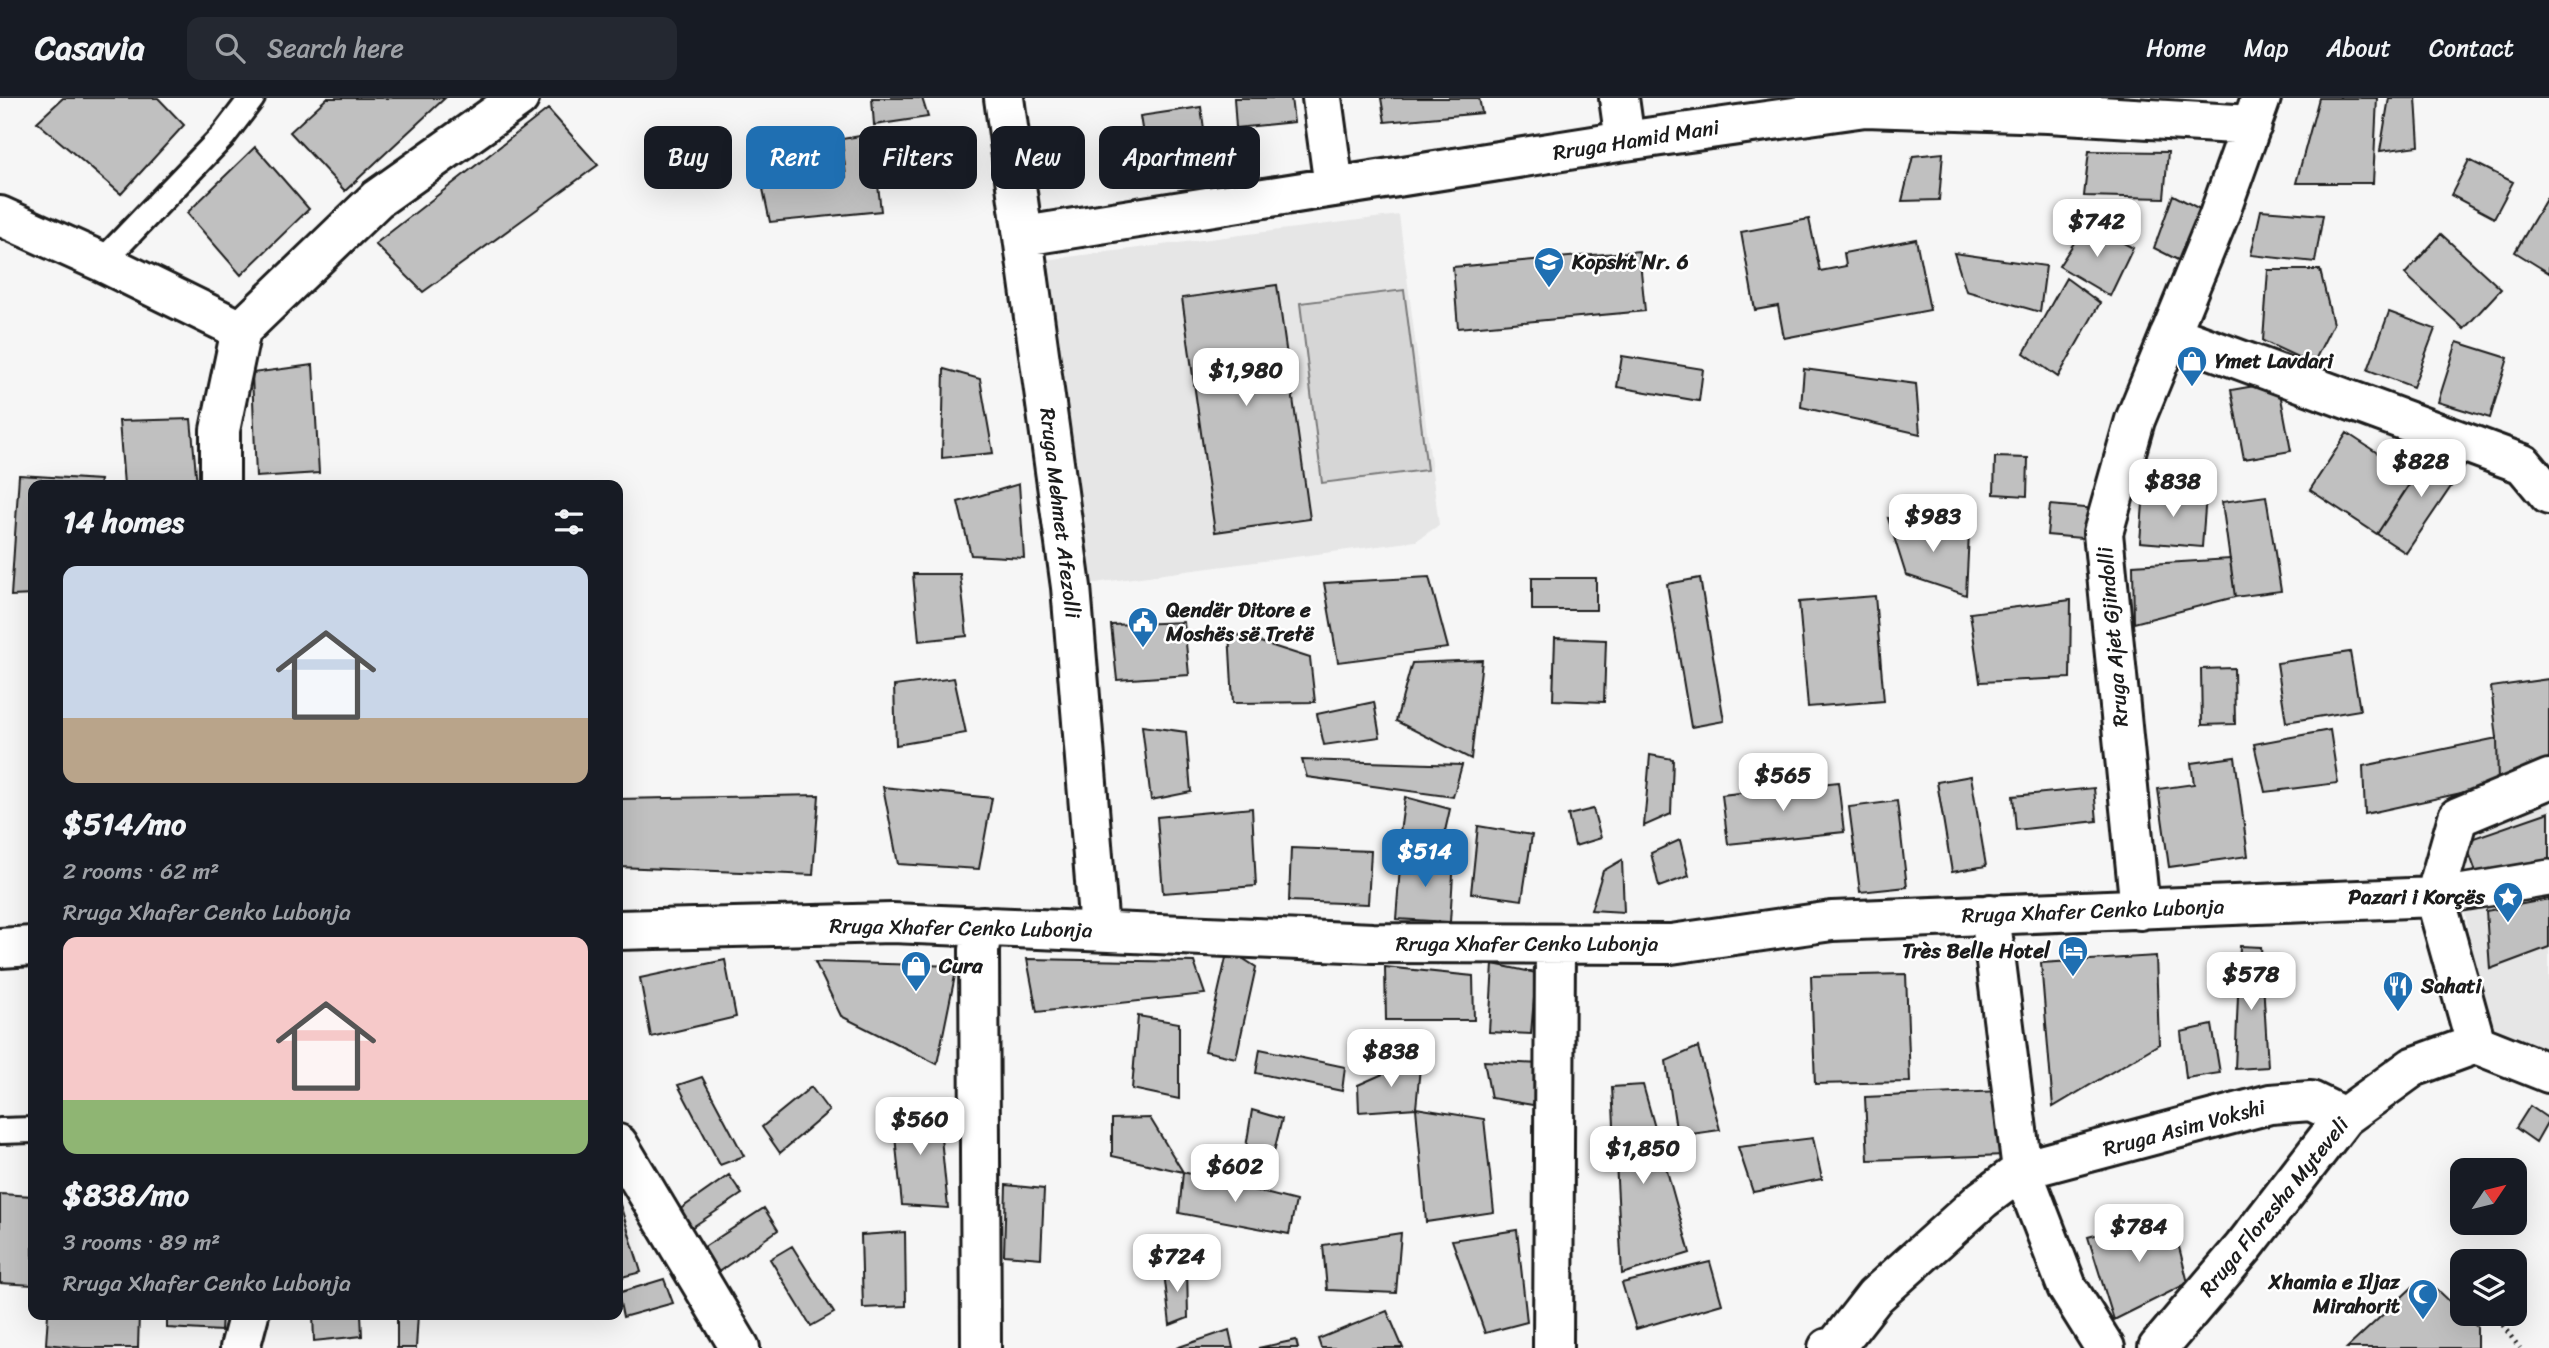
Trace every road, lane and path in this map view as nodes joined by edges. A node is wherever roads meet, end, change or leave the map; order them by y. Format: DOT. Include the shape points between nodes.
graph roads {
  1 [pos="252,98"];
  2 [pos="519,98"];
  3 [pos="1004,98"];
  4 [pos="1322,98"];
  5 [pos="1619,98"];
  6 [pos="1865,103"];
  7 [pos="2257,112"];
  8 [pos="1625,141"];
  9 [pos="1335,187"];
  10 [pos="0,216"];
  11 [pos="1024,236"];
  12 [pos="102,262"];
  13 [pos="242,330"];
  14 [pos="2169,334"];
  15 [pos="220,480"];
  16 [pos="2549,495"];
  17 [pos="2549,779"];
  18 [pos="2549,878"];
  19 [pos="2435,897"];
  20 [pos="2140,910"];
  21 [pos="1990,914"];
  22 [pos="983,926"];
  23 [pos="623,930"];
  24 [pos="1099,930"];
  25 [pos="1555,943"];
  26 [pos="28,946"];
  27 [pos="0,948"];
  28 [pos="2476,1044"];
  29 [pos="2549,1073"];
  30 [pos="2344,1117"];
  31 [pos="28,1130"];
  32 [pos="0,1131"];
  33 [pos="623,1152"];
  34 [pos="2022,1170"];
  35 [pos="247,1320"];
  36 [pos="2503,1326"];
  37 [pos="240,1348"];
  38 [pos="740,1348"];
  39 [pos="981,1348"];
  40 [pos="1553,1348"];
  41 [pos="1828,1348"];
  42 [pos="2105,1348"];
  43 [pos="2158,1348"];
  44 [pos="2520,1348"];
  1 -- 12 [label="lane" via="223,136"];
  2 -- 13 [label="street" via="377,198"];
  3 -- 11 [label="street, Rruga Mehmet Afezolli"];
  4 -- 9 [label="street"];
  5 -- 8 [label="street"];
  6 -- 7 [label="street, Rruga Hamid Mani" via="2048,113"];
  6 -- 8 [label="street, Rruga Hamid Mani"];
  7 -- 14 [label="street, Rruga Ajet Gjindolli"];
  8 -- 9 [label="street, Rruga Hamid Mani"];
  9 -- 11 [label="street, Rruga Hamid Mani"];
  10 -- 12 [label="street"];
  11 -- 24 [label="street, Rruga Mehmet Afezolli" via="1072,587"];
  12 -- 13 [label="street"];
  13 -- 15 [label="street" via="220,430"];
  14 -- 16 [label="street" via="2523,464"];
  14 -- 20 [label="street, Rruga Ajet Gjindolli" via="2135,419 2103,533"];
  17 -- 19 [label="street" via="2458,817"];
  18 -- 19 [label="street"];
  19 -- 20 [label="street, Rruga Xhafer Cenko Lubonja"];
  19 -- 28 [label="street"];
  20 -- 21 [label="street, Rruga Xhafer Cenko Lubonja"];
  21 -- 25 [label="street, Rruga Xhafer Cenko Lubonja" via="1832,922 1671,944"];
  21 -- 34 [label="street"];
  22 -- 23 [label="street, Rruga Xhafer Cenko Lubonja" via="892,923"];
  22 -- 24 [label="street, Rruga Xhafer Cenko Lubonja"];
  22 -- 39 [label="street" via="979,950"];
  24 -- 25 [label="street, Rruga Xhafer Cenko Lubonja" via="1373,943"];
  25 -- 40 [label="street"];
  26 -- 27 [label="street"];
  28 -- 29 [label="street"];
  28 -- 30 [label="street, Rruga Floresha Myteveli" via="2413,1067"];
  30 -- 34 [label="street, Rruga Asim Vokshi" via="2311,1101 2270,1104"];
  30 -- 43 [label="street, Rruga Floresha Myteveli"];
  31 -- 32 [label="lane"];
  33 -- 38 [label="street"];
  34 -- 41 [label="street" via="1925,1250 1875,1296 1836,1346"];
  34 -- 42 [label="street" via="2067,1287"];
  35 -- 37 [label="street"];
  36 -- 44 [label="path"];
}
